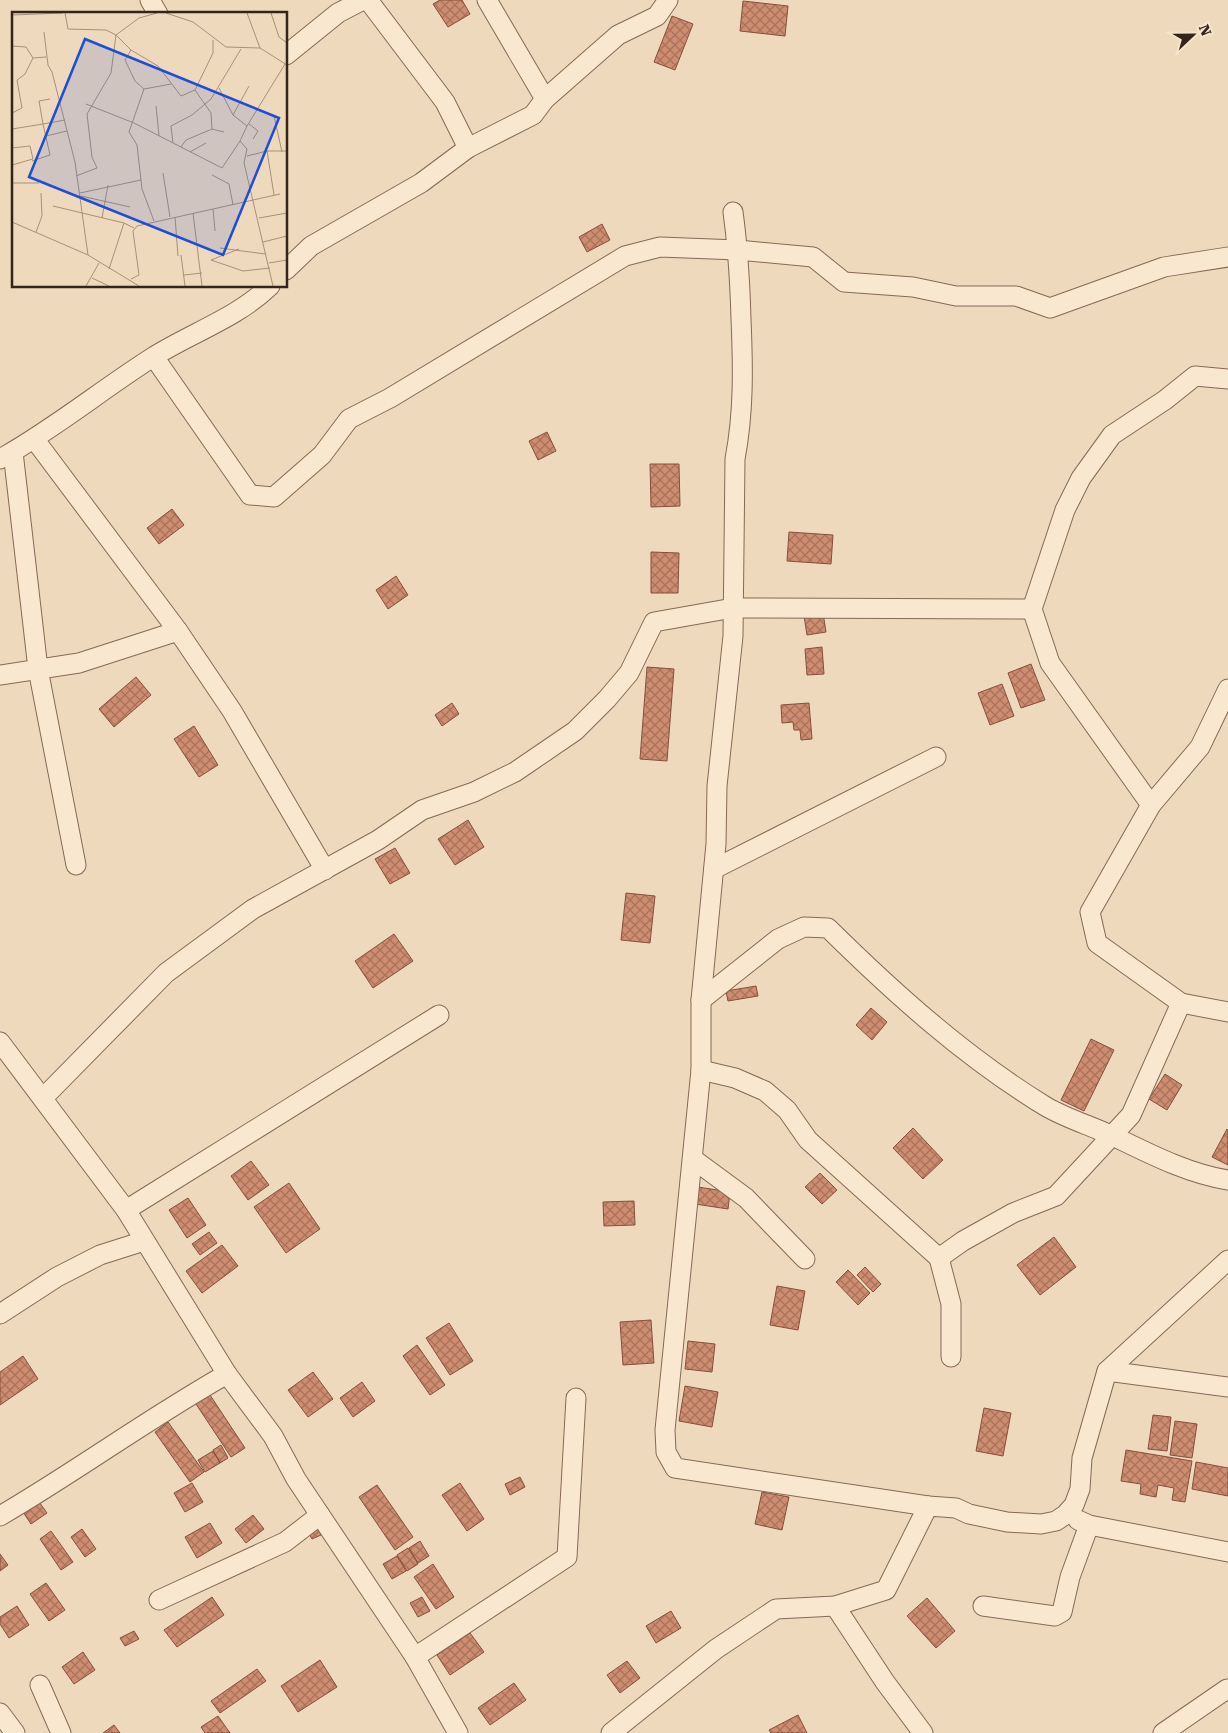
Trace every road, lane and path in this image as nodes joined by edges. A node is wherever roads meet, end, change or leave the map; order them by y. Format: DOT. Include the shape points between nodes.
graph roads {
  1 [pos="150,0"];
  2 [pos="363,0"];
  3 [pos="368,0"];
  4 [pos="486,0"];
  5 [pos="668,0"];
  6 [pos="157,12"];
  7 [pos="288,52"];
  8 [pos="545,99"];
  9 [pos="468,148"];
  10 [pos="733,212"];
  11 [pos="738,250"];
  12 [pos="1228,257"];
  13 [pos="288,268"];
  14 [pos="268,288"];
  15 [pos="154,356"];
  16 [pos="1228,379"];
  17 [pos="35,440"];
  18 [pos="6,455"];
  19 [pos="733,608"];
  20 [pos="1032,609"];
  21 [pos="178,630"];
  22 [pos="38,669"];
  23 [pos="0,675"];
  24 [pos="1228,689"];
  25 [pos="936,757"];
  26 [pos="1151,805"];
  27 [pos="76,865"];
  28 [pos="714,869"];
  29 [pos="325,870"];
  30 [pos="701,1000"];
  31 [pos="1181,1003"];
  32 [pos="1228,1012"];
  33 [pos="439,1015"];
  34 [pos="0,1042"];
  35 [pos="701,1070"];
  36 [pos="43,1098"];
  37 [pos="1113,1136"];
  38 [pos="693,1159"];
  39 [pos="1228,1180"];
  40 [pos="126,1210"];
  41 [pos="144,1240"];
  42 [pos="805,1258"];
  43 [pos="939,1258"];
  44 [pos="1228,1260"];
  45 [pos="0,1314"];
  46 [pos="951,1357"];
  47 [pos="1107,1371"];
  48 [pos="227,1374"];
  49 [pos="1228,1387"];
  50 [pos="576,1398"];
  51 [pos="928,1506"];
  52 [pos="320,1515"];
  53 [pos="1065,1515"];
  54 [pos="0,1516"];
  55 [pos="1089,1525"];
  56 [pos="1228,1552"];
  57 [pos="159,1600"];
  58 [pos="835,1606"];
  59 [pos="983,1606"];
  60 [pos="415,1657"];
  61 [pos="40,1685"];
  62 [pos="1228,1689"];
  63 [pos="0,1713"];
  64 [pos="15,1733"];
  65 [pos="61,1733"];
  66 [pos="458,1733"];
  67 [pos="611,1733"];
  68 [pos="923,1733"];
  69 [pos="1163,1733"];
  1 -- 6 [label="street"];
  2 -- 7 [label="street" via="338,13"];
  3 -- 9 [label="street" via="445,102"];
  4 -- 8 [label="street"];
  5 -- 8 [label="street" via="657,16 618,35"];
  8 -- 9 [label="street" via="533,115"];
  9 -- 13 [label="street" via="421,183 311,246"];
  10 -- 11 [label="street"];
  11 -- 12 [label="street" via="813,257 844,282 913,287 956,296 1016,296 1050,308 1164,267"];
  11 -- 15 [label="street" via="660,247 625,256 390,398 349,419 322,455 274,496 250,495"];
  11 -- 19 [label="street" via="743,382 735,459"];
  14 -- 15 [label="street" via="255,301"];
  15 -- 17 [label="street"];
  16 -- 20 [label="street" via="1196,376 1112,435 1081,478 1064,510"];
  17 -- 18 [label="street"];
  17 -- 21 [label="street"];
  18 -- 22 [label="street"];
  19 -- 20 [label="street"];
  19 -- 28 [label="street" via="732,645 716,786"];
  19 -- 29 [label="street" via="654,622 629,673 576,732 515,772 474,792 422,810"];
  20 -- 26 [label="street" via="1050,663"];
  21 -- 22 [label="street" via="79,663"];
  21 -- 29 [label="street" via="232,711"];
  22 -- 23 [label="street"];
  22 -- 27 [label="street"];
  24 -- 26 [label="street" via="1200,747"];
  25 -- 28 [label="street"];
  26 -- 31 [label="street" via="1090,912 1097,943"];
  28 -- 30 [label="street"];
  29 -- 36 [label="street" via="253,909 166,972"];
  30 -- 35 [label="street"];
  30 -- 37 [label="street" via="778,939 804,928 828,928 896,994 978,1060 1047,1107"];
  31 -- 32 [label="street"];
  31 -- 37 [label="street" via="1131,1115"];
  33 -- 40 [label="street"];
  34 -- 36 [label="street"];
  35 -- 38 [label="street"];
  35 -- 43 [label="street" via="735,1078 765,1091 787,1110 808,1140"];
  36 -- 40 [label="street"];
  37 -- 39 [label="street" via="1160,1158 1213,1178"];
  37 -- 43 [label="street" via="1056,1196 1013,1213"];
  38 -- 42 [label="street" via="746,1198"];
  38 -- 51 [label="street" via="665,1430 666,1452 675,1468"];
  40 -- 41 [label="street"];
  41 -- 45 [label="street" via="100,1255 57,1277"];
  41 -- 48 [label="street"];
  43 -- 46 [label="street" via="951,1304"];
  44 -- 47 [label="street"];
  47 -- 49 [label="street"];
  47 -- 53 [label="street" via="1082,1458 1080,1489 1074,1505"];
  48 -- 52 [label="street" via="272,1436"];
  48 -- 54 [label="street" via="182,1399 56,1483"];
  50 -- 60 [label="street" via="567,1557"];
  51 -- 53 [label="street" via="956,1508 1007,1522 1041,1524"];
  51 -- 58 [label="street" via="886,1590"];
  52 -- 57 [label="street" via="285,1542"];
  52 -- 60 [label="street"];
  53 -- 55 [label="street"];
  55 -- 56 [label="street"];
  55 -- 59 [label="street" via="1070,1577 1062,1612 1055,1616"];
  58 -- 67 [label="street" via="776,1609 716,1649"];
  58 -- 68 [label="street"];
  60 -- 66 [label="street"];
  61 -- 65 [label="street"];
  62 -- 69 [label="street"];
  63 -- 64 [label="street"];
}
